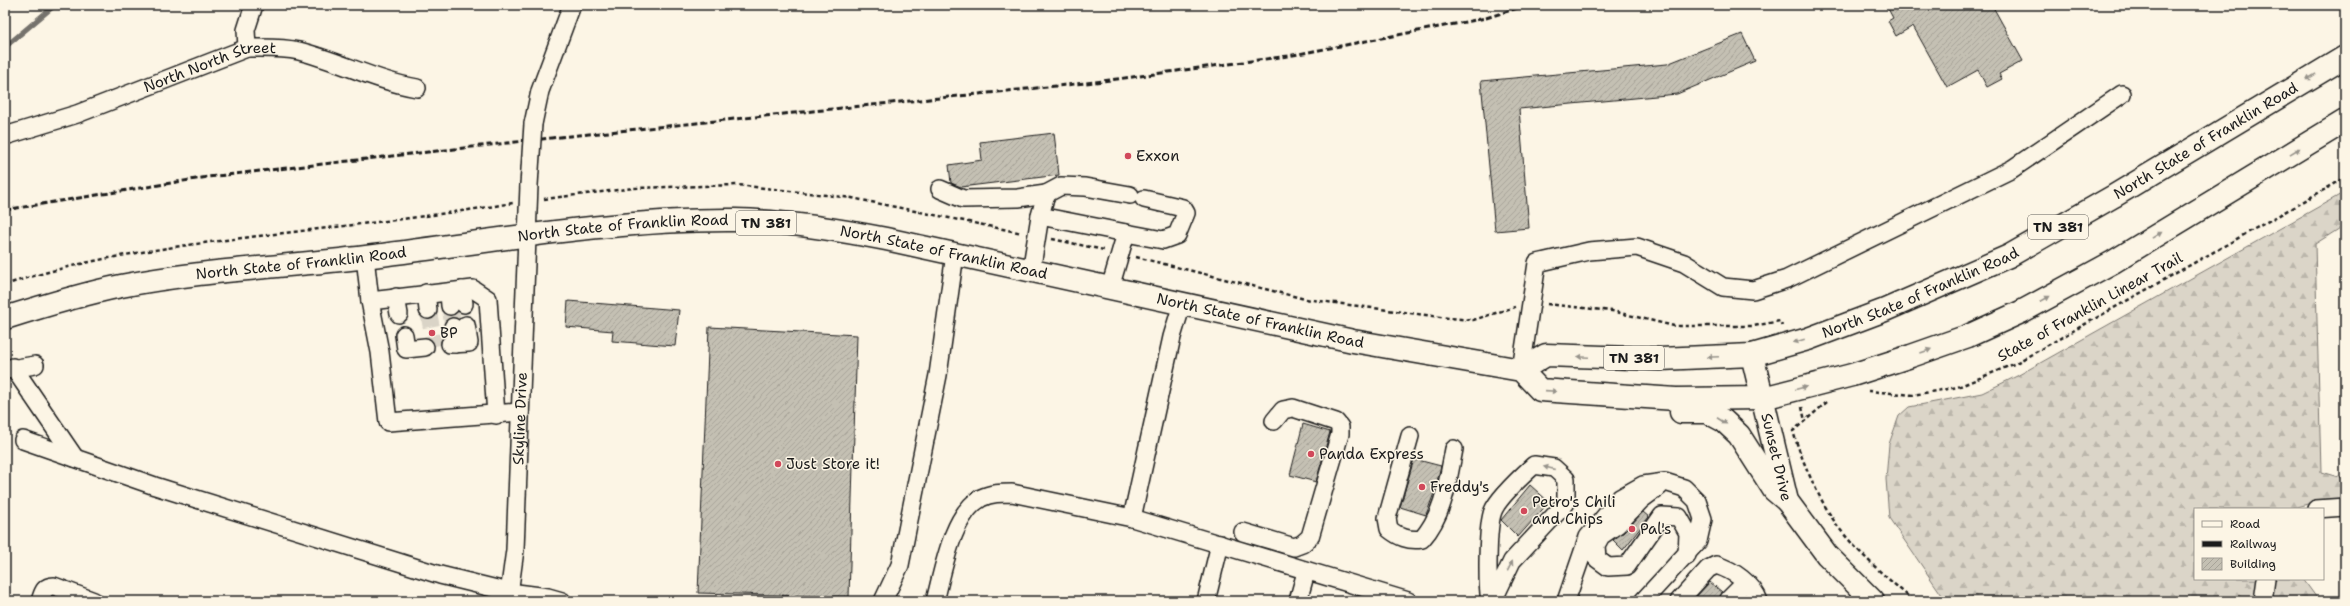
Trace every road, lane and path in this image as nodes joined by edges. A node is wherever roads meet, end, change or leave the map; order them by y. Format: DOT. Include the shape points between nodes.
graph roads {
  1 [pos="254,5"];
  2 [pos="572,5"];
  3 [pos="247,48"];
  4 [pos="2345,57"];
  5 [pos="417,88"];
  6 [pos="2122,94"];
  7 [pos="2345,121"];
  8 [pos="5,136"];
  9 [pos="2345,178"];
  10 [pos="940,189"];
  11 [pos="1046,194"];
  12 [pos="1040,216"];
  13 [pos="1126,233"];
  14 [pos="527,236"];
  15 [pos="955,254"];
  16 [pos="364,257"];
  17 [pos="1032,272"];
  18 [pos="1110,288"];
  19 [pos="396,297"];
  20 [pos="370,301"];
  21 [pos="1182,304"];
  22 [pos="399,314"];
  23 [pos="5,318"];
  24 [pos="460,326"];
  25 [pos="492,339"];
  26 [pos="425,347"];
  27 [pos="380,352"];
  28 [pos="1752,355"];
  29 [pos="35,365"];
  30 [pos="9,369"];
  31 [pos="1521,370"];
  32 [pos="1865,391"];
  33 [pos="1590,394"];
  34 [pos="1763,398"];
  35 [pos="1830,399"];
  36 [pos="520,412"];
  37 [pos="496,415"];
  38 [pos="1274,421"];
  39 [pos="1410,436"];
  40 [pos="23,440"];
  41 [pos="1454,449"];
  42 [pos="75,458"];
  43 [pos="1665,482"];
  44 [pos="1787,501"];
  45 [pos="2345,507"];
  46 [pos="2324,508"];
  47 [pos="1132,518"];
  48 [pos="1243,532"];
  49 [pos="1220,544"];
  50 [pos="1687,555"];
  51 [pos="1306,572"];
  52 [pos="2266,580"];
  53 [pos="1745,583"];
  54 [pos="509,597"];
  55 [pos="1729,599"];
  56 [pos="40,601"];
  57 [pos="94,601"];
  58 [pos="562,601"];
  59 [pos="883,601"];
  60 [pos="935,601"];
  61 [pos="1206,601"];
  62 [pos="1298,601"];
  63 [pos="1408,601"];
  64 [pos="1492,601"];
  65 [pos="1566,601"];
  66 [pos="1643,601"];
  67 [pos="1679,601"];
  68 [pos="1759,601"];
  69 [pos="1874,601"];
  70 [pos="1914,601"];
  71 [pos="2263,601"];
  1 -- 3 [label="street" via="246,30"];
  2 -- 14 [label="street, Skyline Drive, bridge" via="540,91 533,124"];
  3 -- 5 [label="street, North North Street" via="298,51 396,84"];
  3 -- 8 [label="street, North North Street" via="77,114"];
  4 -- 28 [label="main road, North State of Franklin Road / TN 381, one-way" via="2009,256 1885,310 1808,339"];
  6 -- 31 [label="street" via="2012,169 1787,279 1753,290 1723,287 1684,263 1638,247 1589,251 1537,263"];
  34 -- 7 [label="main road, one-way" via="1910,356 1968,336 2021,312 2113,262"];
  9 -- 32 [label="path, State of Franklin Linear Trail" via="2016,363 1958,387 1913,395"];
  10 -- 11 [label="street" via="963,199 1018,198"];
  11 -- 12 [label="street"];
  11 -- 13 [label="street" via="1061,186 1085,187 1183,208 1186,213 1177,235 1163,240"];
  12 -- 13 [label="street"];
  12 -- 17 [label="street"];
  13 -- 18 [label="street" via="1120,245"];
  14 -- 15 [label="main road, North State of Franklin Road / TN 381" via="667,222 736,220 835,229"];
  14 -- 16 [label="main road, North State of Franklin Road / TN 381"];
  14 -- 36 [label="street, Skyline Drive"];
  15 -- 17 [label="main road, North State of Franklin Road / TN 381"];
  15 -- 59 [label="street" via="938,375 900,565"];
  16 -- 20 [label="street"];
  16 -- 23 [label="main road, North State of Franklin Road / TN 381" via="184,276 122,286"];
  17 -- 18 [label="main road, North State of Franklin Road / TN 381"];
  18 -- 21 [label="main road, North State of Franklin Road / TN 381"];
  19 -- 20 [label="street"];
  19 -- 22 [label="street"];
  19 -- 25 [label="street" via="427,302 456,298 473,289 488,299"];
  20 -- 27 [label="street"];
  21 -- 31 [label="main road, North State of Franklin Road / TN 381" via="1353,341"];
  21 -- 47 [label="street" via="1172,338"];
  24 -- 25 [label="street" via="458,344"];
  25 -- 37 [label="street"];
  26 -- 27 [label="street" via="405,342"];
  27 -- 37 [label="street" via="388,422"];
  28 -- 31 [label="main road, North State of Franklin Road / TN 381, one-way" via="1660,359 1546,355"];
  28 -- 34 [label="main road, Sunset Drive"];
  29 -- 30 [label="street"];
  30 -- 42 [label="street"];
  31 -- 33 [label="main road, one-way" via="1540,390"];
  33 -- 34 [label="main road" via="1676,399"];
  33 -- 44 [label="main road, one-way" via="1653,412 1707,412 1724,421 1739,435 1774,490"];
  34 -- 44 [label="main road, Sunset Drive"];
  35 -- 70 [label="path" via="1793,431 1802,462 1839,528 1882,573"];
  36 -- 37 [label="street"];
  36 -- 54 [label="street, Skyline Drive" via="515,550"];
  38 -- 48 [label="street" via="1283,410 1293,408 1336,422 1340,427 1340,434 1310,537 1294,547"];
  39 -- 41 [label="street" via="1387,518 1388,529 1398,536 1412,540 1422,539 1437,516"];
  40 -- 42 [label="street"];
  42 -- 54 [label="street" via="155,486"];
  43 -- 50 [label="street" via="1684,488 1697,501 1702,519 1698,541"];
  43 -- 50 [label="street" via="1640,500 1617,525 1601,536 1596,545 1597,560 1608,567 1627,566 1662,516 1678,517 1688,533"];
  43 -- 65 [label="street" via="1643,484 1620,498 1588,537"];
  44 -- 69 [label="main road, Sunset Drive" via="1827,555"];
  45 -- 46 [label="street"];
  47 -- 49 [label="street"];
  47 -- 60 [label="street" via="1012,493 996,493 981,498 964,513 952,540"];
  49 -- 51 [label="street"];
  49 -- 61 [label="street"];
  50 -- 66 [label="street"];
  51 -- 62 [label="street"];
  51 -- 63 [label="street"];
  52 -- 71 [label="street"];
  53 -- 55 [label="street"];
  53 -- 67 [label="street" via="1730,569 1716,565 1708,569"];
  53 -- 68 [label="street" via="1756,592"];
  54 -- 58 [label="street" via="548,597"];
  56 -- 57 [label="street" via="44,589 49,586"];
  64 -- 64 [label="street, one-way" via="1512,561 1566,503 1566,479 1554,468 1534,465 1514,484 1493,511 1488,587"];
}
